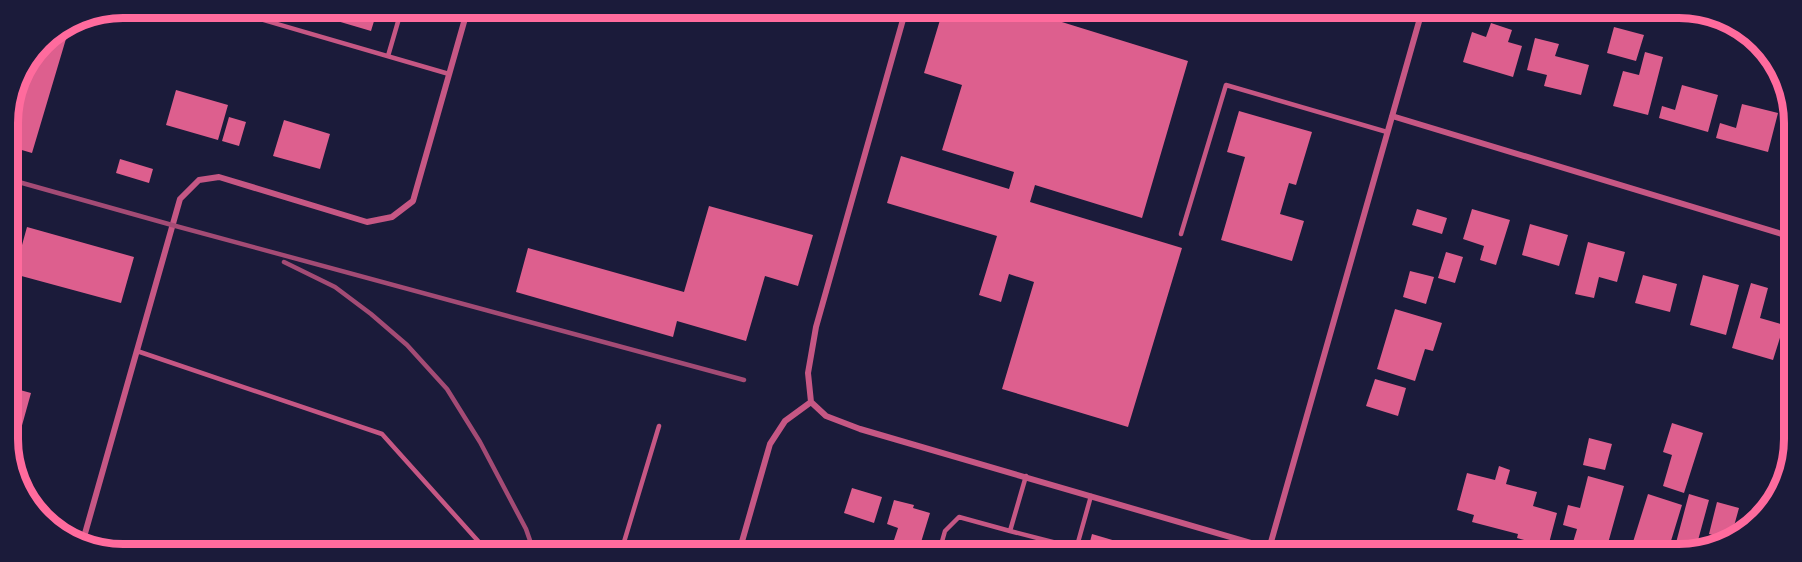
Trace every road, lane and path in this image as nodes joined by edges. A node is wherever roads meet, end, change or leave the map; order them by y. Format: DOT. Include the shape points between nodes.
graph roads {
  1 [pos="257,18"];
  2 [pos="399,18"];
  3 [pos="465,18"];
  4 [pos="903,18"];
  5 [pos="1420,18"];
  6 [pos="388,56"];
  7 [pos="449,74"];
  8 [pos="1392,116"];
  9 [pos="1388,132"];
  10 [pos="1181,234"];
  11 [pos="1784,235"];
  12 [pos="137,351"];
  13 [pos="811,402"];
  14 [pos="659,426"];
  15 [pos="1026,476"];
  16 [pos="1091,496"];
  17 [pos="1010,531"];
  18 [pos="84,536"];
  19 [pos="481,544"];
  20 [pos="623,544"];
  21 [pos="741,544"];
  22 [pos="941,544"];
  23 [pos="1055,544"];
  24 [pos="1078,544"];
  25 [pos="1252,544"];
  26 [pos="1270,544"];
  1 -- 6 [label="lane"];
  2 -- 6 [label="lane"];
  3 -- 7 [label="street"];
  4 -- 13 [label="street" via="816,327 808,374"];
  5 -- 8 [label="street"];
  6 -- 7 [label="lane"];
  7 -- 12 [label="street" via="413,201 392,217 367,222 219,177 199,180 180,199"];
  8 -- 9 [label="street"];
  8 -- 11 [label="street"];
  9 -- 10 [label="lane" via="1226,86"];
  9 -- 26 [label="street"];
  12 -- 18 [label="street"];
  12 -- 19 [label="lane" via="382,434"];
  13 -- 15 [label="street" via="826,416 860,429"];
  13 -- 21 [label="street" via="785,422 770,444"];
  14 -- 20 [label="lane"];
  15 -- 16 [label="street"];
  15 -- 17 [label="lane"];
  16 -- 24 [label="lane"];
  16 -- 25 [label="street"];
  17 -- 22 [label="lane" via="959,517 945,531"];
  17 -- 23 [label="lane"];
}
